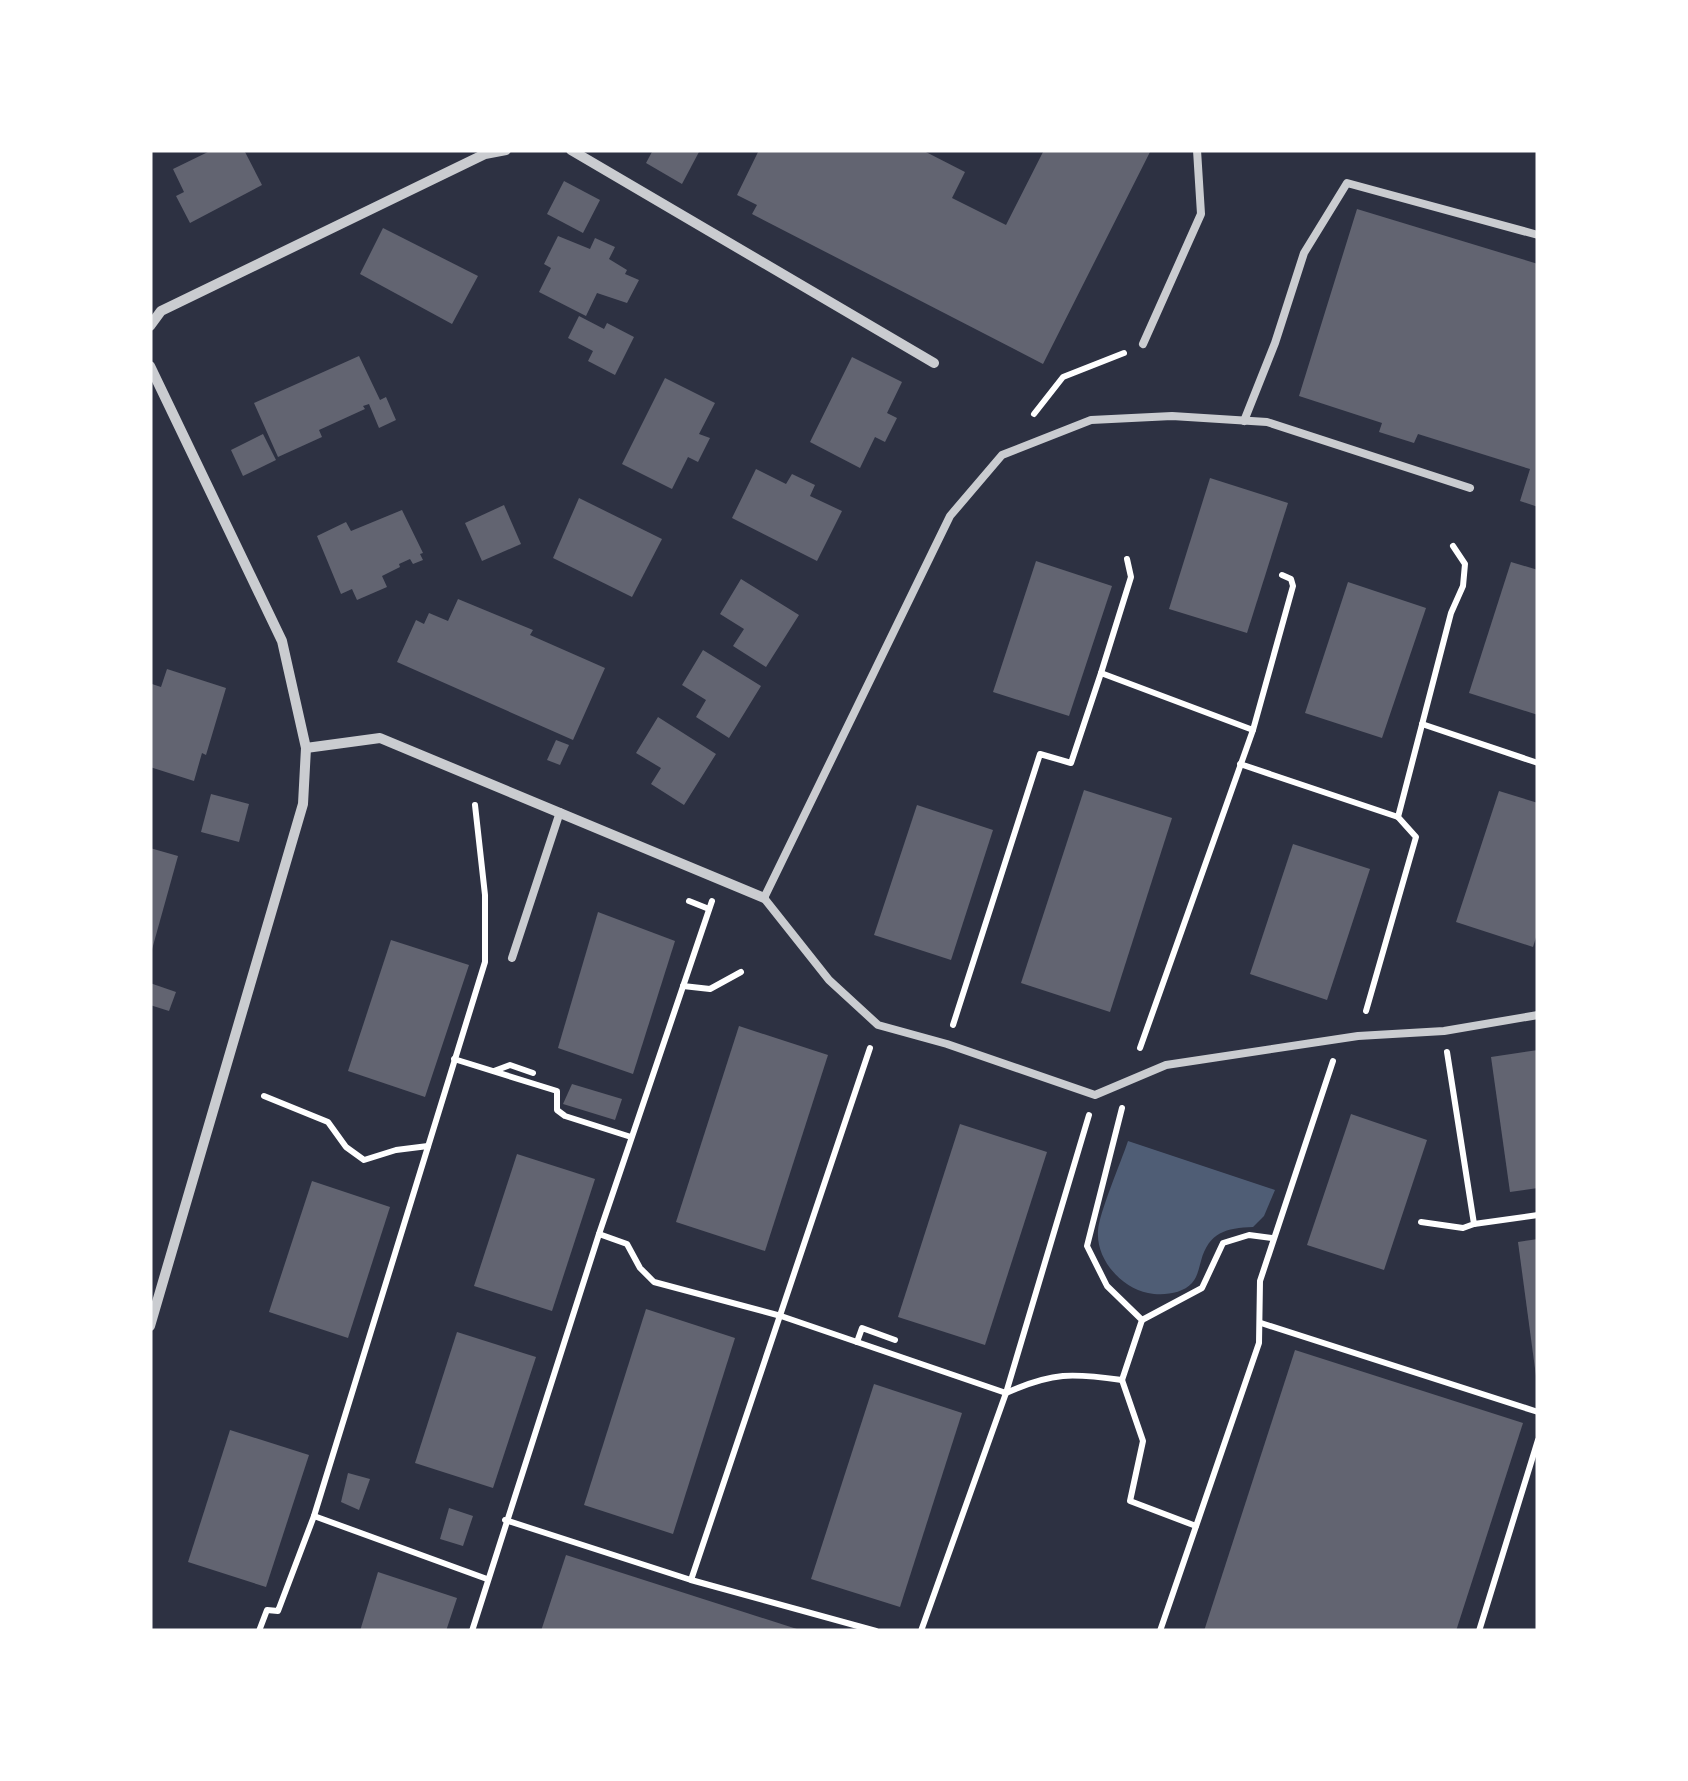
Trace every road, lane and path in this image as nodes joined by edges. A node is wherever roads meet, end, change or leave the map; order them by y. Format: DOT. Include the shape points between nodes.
graph roads {
  1 [pos="506,150"];
  2 [pos="571,150"];
  3 [pos="1197,150"];
  4 [pos="1538,235"];
  5 [pos="150,326"];
  6 [pos="1143,344"];
  7 [pos="934,363"];
  8 [pos="150,366"];
  9 [pos="1244,421"];
  10 [pos="1002,456"];
  11 [pos="1470,488"];
  12 [pos="1453,546"];
  13 [pos="1128,559"];
  14 [pos="1282,576"];
  15 [pos="1101,673"];
  16 [pos="1422,724"];
  17 [pos="1253,730"];
  18 [pos="306,748"];
  19 [pos="1538,763"];
  20 [pos="1240,764"];
  21 [pos="472,775"];
  22 [pos="560,812"];
  23 [pos="1398,816"];
  24 [pos="719,881"];
  25 [pos="764,898"];
  26 [pos="690,901"];
  27 [pos="709,909"];
  28 [pos="512,958"];
  29 [pos="741,972"];
  30 [pos="683,986"];
  31 [pos="1538,1015"];
  32 [pos="878,1025"];
  33 [pos="1444,1032"];
  34 [pos="1358,1036"];
  35 [pos="1340,1041"];
  36 [pos="946,1044"];
  37 [pos="454,1059"];
  38 [pos="494,1072"];
  39 [pos="533,1073"];
  40 [pos="1129,1081"];
  41 [pos="1095,1095"];
  42 [pos="264,1096"];
  43 [pos="631,1137"];
  44 [pos="428,1146"];
  45 [pos="1538,1215"];
  46 [pos="1421,1222"];
  47 [pos="1474,1224"];
  48 [pos="598,1234"];
  49 [pos="1272,1238"];
  50 [pos="781,1316"];
  51 [pos="1142,1320"];
  52 [pos="1261,1323"];
  53 [pos="150,1326"];
  54 [pos="895,1340"];
  55 [pos="857,1342"];
  56 [pos="1122,1380"];
  57 [pos="1006,1393"];
  58 [pos="1538,1412"];
  59 [pos="1538,1440"];
  60 [pos="314,1516"];
  61 [pos="505,1520"];
  62 [pos="1196,1526"];
  63 [pos="488,1579"];
  64 [pos="691,1580"];
  65 [pos="259,1631"];
  66 [pos="472,1631"];
  67 [pos="876,1631"];
  68 [pos="921,1631"];
  69 [pos="1160,1631"];
  70 [pos="1479,1631"];
  1 -- 5 [label="street" via="485,154 161,311"];
  2 -- 7 [label="street"];
  3 -- 6 [label="lane" via="1201,214"];
  4 -- 9 [label="lane" via="1347,183 1304,253"];
  6 -- 10 [label="path" via="1064,377"];
  8 -- 18 [label="street" via="282,641"];
  9 -- 10 [label="lane" via="1091,420"];
  9 -- 11 [label="lane" via="1267,422"];
  10 -- 25 [label="lane" via="950,516"];
  12 -- 16 [label="path" via="1465,577"];
  13 -- 15 [label="path" via="1131,577"];
  14 -- 17 [label="path" via="1293,586"];
  15 -- 17 [label="path"];
  15 -- 36 [label="path" via="1071,763 1040,754"];
  16 -- 19 [label="path"];
  16 -- 23 [label="path"];
  17 -- 20 [label="path"];
  18 -- 21 [label="street" via="380,738"];
  18 -- 53 [label="street" via="304,804"];
  20 -- 23 [label="path"];
  20 -- 40 [label="path"];
  21 -- 22 [label="street"];
  21 -- 37 [label="path" via="485,962"];
  22 -- 24 [label="street"];
  22 -- 28 [label="lane"];
  23 -- 34 [label="path" via="1416,837"];
  24 -- 25 [label="street"];
  24 -- 27 [label="path"];
  25 -- 32 [label="lane" via="828,980"];
  26 -- 27 [label="path"];
  27 -- 30 [label="path"];
  29 -- 30 [label="path" via="710,990"];
  30 -- 43 [label="path"];
  31 -- 33 [label="lane"];
  32 -- 36 [label="lane"];
  32 -- 50 [label="path"];
  33 -- 34 [label="lane"];
  33 -- 47 [label="path"];
  34 -- 35 [label="lane"];
  35 -- 40 [label="lane" via="1166,1065"];
  35 -- 49 [label="path"];
  36 -- 41 [label="lane"];
  37 -- 38 [label="path"];
  37 -- 44 [label="path"];
  38 -- 39 [label="path" via="510,1064"];
  38 -- 43 [label="path" via="557,1091 557,1110 564,1116"];
  40 -- 41 [label="lane"];
  40 -- 51 [label="path" via="1087,1246 1107,1286"];
  41 -- 57 [label="path"];
  42 -- 44 [label="path" via="328,1122 364,1160"];
  43 -- 48 [label="path"];
  44 -- 60 [label="path"];
  45 -- 47 [label="path"];
  46 -- 47 [label="path"];
  48 -- 50 [label="path" via="627,1244 654,1282"];
  48 -- 61 [label="path"];
  49 -- 51 [label="path" via="1223,1243 1202,1288"];
  49 -- 52 [label="path" via="1260,1281"];
  50 -- 55 [label="path"];
  50 -- 64 [label="path"];
  51 -- 56 [label="path"];
  52 -- 58 [label="path"];
  52 -- 62 [label="path" via="1260,1343"];
  54 -- 55 [label="path" via="862,1328"];
  55 -- 57 [label="path"];
  56 -- 57 [label="path" via="1075,1374 1040,1378"];
  56 -- 62 [label="path" via="1143,1441 1130,1502"];
  57 -- 68 [label="path"];
  59 -- 70 [label="path"];
  60 -- 63 [label="path"];
  60 -- 65 [label="path" via="278,1611 266,1610"];
  61 -- 63 [label="path"];
  61 -- 64 [label="path"];
  62 -- 69 [label="path"];
  63 -- 66 [label="path"];
  64 -- 67 [label="path"];
}
